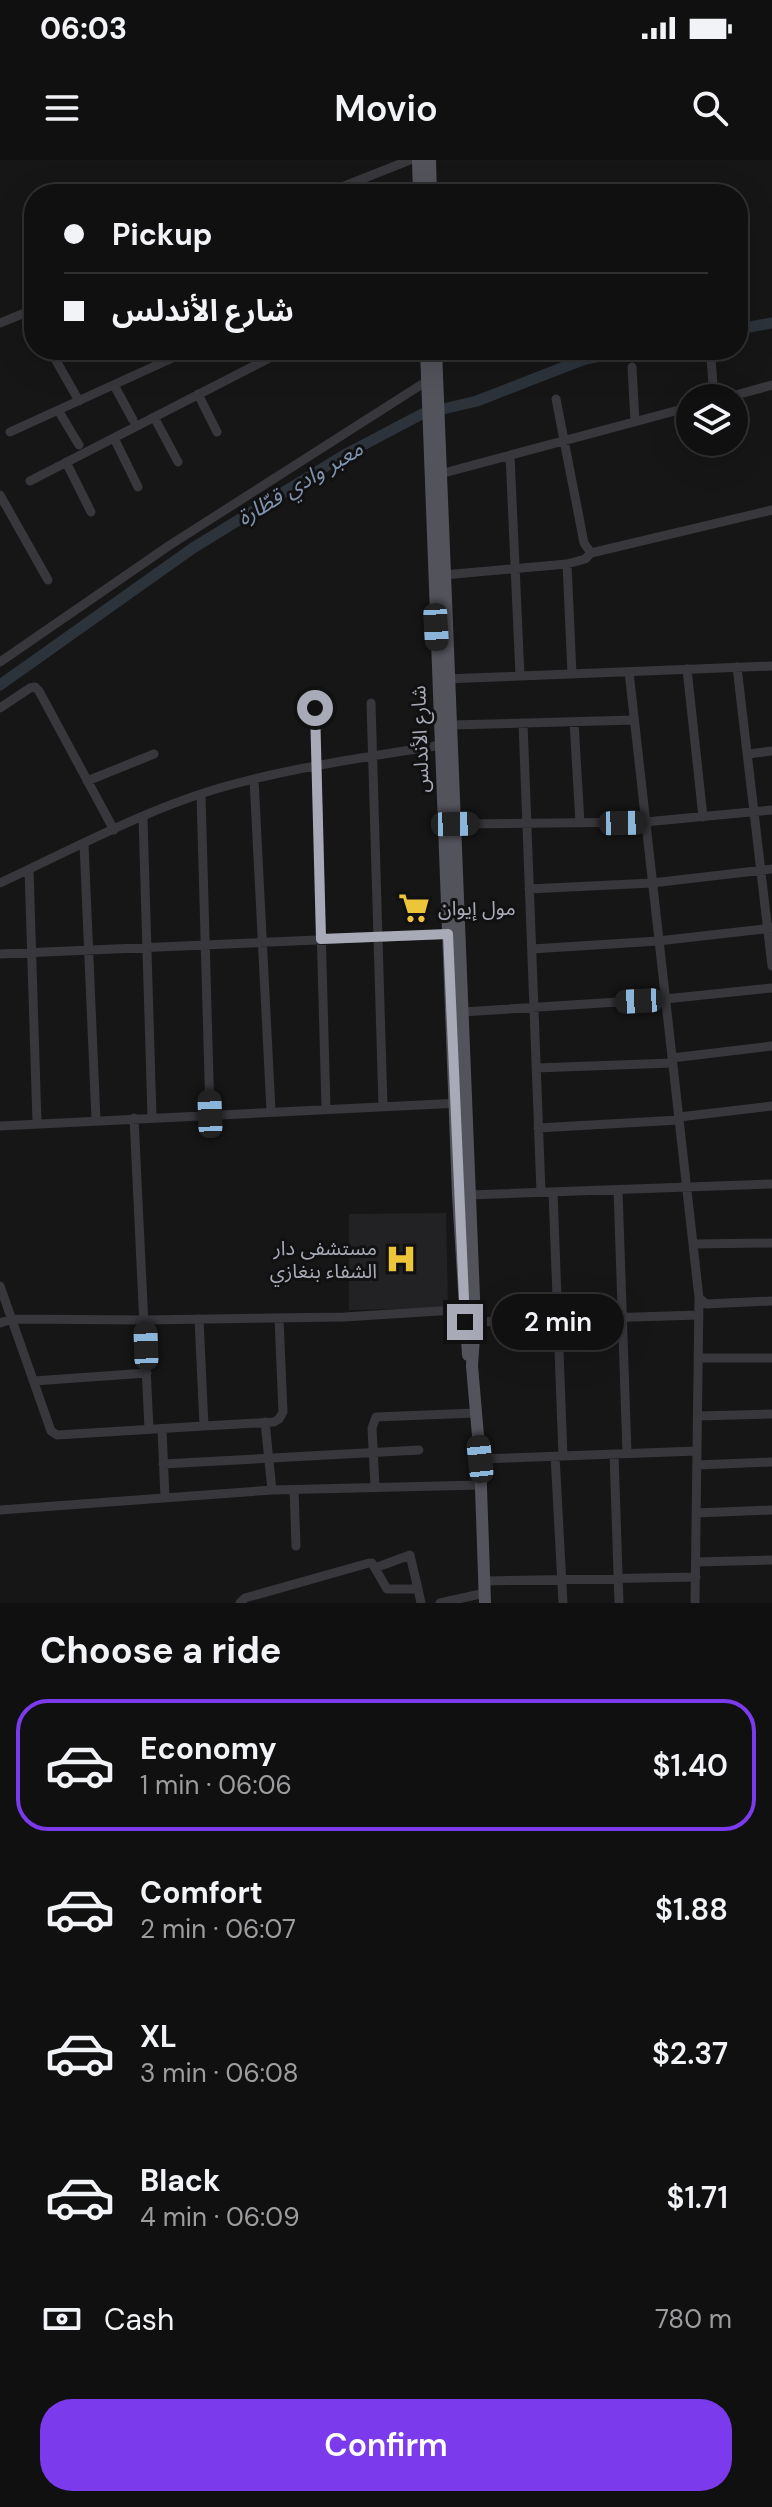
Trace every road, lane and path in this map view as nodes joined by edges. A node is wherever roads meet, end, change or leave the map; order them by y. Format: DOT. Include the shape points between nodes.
graph roads {
  1 [pos="410,160"];
  2 [pos="418,160"];
  3 [pos="430,160"];
  4 [pos="349,184"];
  5 [pos="419,184"];
  6 [pos="431,184"];
  7 [pos="24,313"];
  8 [pos="0,323"];
  9 [pos="56,360"];
  10 [pos="168,360"];
  11 [pos="265,360"];
  12 [pos="426,360"];
  13 [pos="435,360"];
  14 [pos="711,360"];
  15 [pos="632,367"];
  16 [pos="427,381"];
  17 [pos="713,384"];
  18 [pos="114,385"];
  19 [pos="772,385"];
  20 [pos="748,392"];
  21 [pos="198,394"];
  22 [pos="432,398"];
  23 [pos="556,399"];
  24 [pos="79,401"];
  25 [pos="58,410"];
  26 [pos="676,411"];
  27 [pos="154,417"];
  28 [pos="133,420"];
  29 [pos="433,420"];
  30 [pos="635,422"];
  31 [pos="10,432"];
  32 [pos="217,432"];
  33 [pos="114,438"];
  34 [pos="565,440"];
  35 [pos="79,445"];
  36 [pos="510,455"];
  37 [pos="66,462"];
  38 [pos="178,462"];
  39 [pos="440,474"];
  40 [pos="30,481"];
  41 [pos="138,487"];
  42 [pos="0,495"];
  43 [pos="772,510"];
  44 [pos="91,512"];
  45 [pos="11,515"];
  46 [pos="0,521"];
  47 [pos="591,553"];
  48 [pos="567,564"];
  49 [pos="515,568"];
  50 [pos="444,575"];
  51 [pos="48,580"];
  52 [pos="0,662"];
  53 [pos="772,666"];
  54 [pos="737,667"];
  55 [pos="687,669"];
  56 [pos="629,672"];
  57 [pos="572,674"];
  58 [pos="520,676"];
  59 [pos="444,679"];
  60 [pos="371,703"];
  61 [pos="0,708"];
  62 [pos="315,708"];
  63 [pos="634,720"];
  64 [pos="574,722"];
  65 [pos="523,723"];
  66 [pos="451,725"];
  67 [pos="441,745"];
  68 [pos="772,751"];
  69 [pos="154,754"];
  70 [pos="748,754"];
  71 [pos="371,757"];
  72 [pos="315,768"];
  73 [pos="254,779"];
  74 [pos="87,781"];
  75 [pos="201,795"];
  76 [pos="772,810"];
  77 [pos="754,812"];
  78 [pos="703,817"];
  79 [pos="143,818"];
  80 [pos="645,822"];
  81 [pos="526,823"];
  82 [pos="580,823"];
  83 [pos="455,824"];
  84 [pos="114,830"];
  85 [pos="84,844"];
  86 [pos="29,869"];
  87 [pos="766,870"];
  88 [pos="0,883"];
  89 [pos="652,883"];
  90 [pos="529,889"];
  91 [pos="770,928"];
  92 [pos="453,934"];
  93 [pos="377,936"];
  94 [pos="321,939"];
  95 [pos="262,941"];
  96 [pos="658,941"];
  97 [pos="206,944"];
  98 [pos="148,946"];
  99 [pos="89,949"];
  100 [pos="532,949"];
  101 [pos="31,952"];
  102 [pos="0,954"];
  103 [pos="772,966"];
  104 [pos="772,988"];
  105 [pos="665,999"];
  106 [pos="534,1007"];
  107 [pos="462,1012"];
  108 [pos="772,1046"];
  109 [pos="672,1061"];
  110 [pos="536,1068"];
  111 [pos="459,1103"];
  112 [pos="383,1106"];
  113 [pos="772,1106"];
  114 [pos="326,1109"];
  115 [pos="271,1111"];
  116 [pos="210,1114"];
  117 [pos="152,1117"];
  118 [pos="134,1118"];
  119 [pos="679,1119"];
  120 [pos="96,1120"];
  121 [pos="37,1123"];
  122 [pos="0,1126"];
  123 [pos="538,1128"];
  124 [pos="772,1184"];
  125 [pos="687,1187"];
  126 [pos="618,1190"];
  127 [pos="541,1192"];
  128 [pos="553,1192"];
  129 [pos="469,1195"];
  130 [pos="772,1243"];
  131 [pos="693,1244"];
  132 [pos="0,1286"];
  133 [pos="699,1298"];
  134 [pos="772,1301"];
  135 [pos="469,1309"];
  136 [pos="699,1315"];
  137 [pos="622,1317"];
  138 [pos="279,1318"];
  139 [pos="12,1319"];
  140 [pos="199,1319"];
  141 [pos="558,1319"];
  142 [pos="145,1320"];
  143 [pos="475,1322"];
  144 [pos="0,1323"];
  145 [pos="698,1358"];
  146 [pos="772,1358"];
  147 [pos="472,1366"];
  148 [pos="147,1373"];
  149 [pos="34,1381"];
  150 [pos="475,1413"];
  151 [pos="772,1414"];
  152 [pos="698,1416"];
  153 [pos="265,1422"];
  154 [pos="204,1426"];
  155 [pos="149,1429"];
  156 [pos="162,1429"];
  157 [pos="419,1450"];
  158 [pos="697,1451"];
  159 [pos="373,1453"];
  160 [pos="627,1453"];
  161 [pos="614,1454"];
  162 [pos="559,1456"];
  163 [pos="269,1459"];
  164 [pos="480,1459"];
  165 [pos="772,1462"];
  166 [pos="163,1464"];
  167 [pos="697,1465"];
  168 [pos="481,1485"];
  169 [pos="375,1487"];
  170 [pos="272,1490"];
  171 [pos="294,1490"];
  172 [pos="165,1498"];
  173 [pos="0,1510"];
  174 [pos="772,1510"];
  175 [pos="696,1513"];
  176 [pos="296,1546"];
  177 [pos="772,1560"];
  178 [pos="696,1562"];
  179 [pos="375,1568"];
  180 [pos="696,1577"];
  181 [pos="618,1579"];
  182 [pos="562,1580"];
  183 [pos="418,1589"];
  184 [pos="485,1592"];
  185 [pos="240,1603"];
  186 [pos="421,1603"];
  187 [pos="440,1603"];
  188 [pos="563,1603"];
  189 [pos="619,1603"];
  190 [pos="695,1603"];
  1 -- 4 [label="street"];
  2 -- 5 [label="main road"];
  3 -- 6 [label="main road"];
  7 -- 8 [label="street"];
  9 -- 24 [label="street"];
  10 -- 18 [label="street"];
  11 -- 21 [label="street"];
  12 -- 16 [label="main road, شارع الأندلس"];
  13 -- 22 [label="main road, شارع الأندلس"];
  14 -- 17 [label="street"];
  15 -- 30 [label="street"];
  16 -- 22 [label="main road, شارع الأندلس"];
  16 -- 52 [label="street" via="170,545"];
  18 -- 24 [label="street"];
  18 -- 28 [label="street"];
  19 -- 20 [label="street"];
  21 -- 27 [label="street"];
  21 -- 32 [label="street"];
  22 -- 29 [label="main road, شارع الأندلس"];
  23 -- 34 [label="street"];
  24 -- 25 [label="street"];
  25 -- 31 [label="street"];
  25 -- 35 [label="street"];
  26 -- 30 [label="street"];
  27 -- 33 [label="street"];
  27 -- 38 [label="street"];
  29 -- 39 [label="main road, شارع الأندلس"];
  29 -- 59 [label="main road, شارع الأندلس"];
  30 -- 34 [label="street"];
  33 -- 37 [label="street"];
  33 -- 41 [label="street"];
  34 -- 36 [label="street"];
  34 -- 47 [label="street" via="584,543"];
  36 -- 39 [label="street"];
  36 -- 49 [label="street"];
  37 -- 40 [label="street"];
  37 -- 44 [label="street"];
  39 -- 50 [label="main road, شارع الأندلس"];
  42 -- 45 [label="street"];
  43 -- 47 [label="street"];
  45 -- 46 [label="street"];
  45 -- 51 [label="street"];
  47 -- 48 [label="street"];
  48 -- 49 [label="street"];
  48 -- 57 [label="street"];
  49 -- 50 [label="street"];
  49 -- 58 [label="street"];
  50 -- 59 [label="main road, شارع الأندلس"];
  53 -- 54 [label="street"];
  54 -- 55 [label="street"];
  54 -- 70 [label="street"];
  55 -- 56 [label="street"];
  55 -- 78 [label="street"];
  56 -- 57 [label="street"];
  56 -- 63 [label="street"];
  57 -- 58 [label="street"];
  58 -- 59 [label="street"];
  59 -- 66 [label="main road, شارع الأندلس"];
  59 -- 67 [label="main road, شارع الأندلس"];
  60 -- 71 [label="street"];
  61 -- 74 [label="street" via="30,688 39,691"];
  62 -- 72 [label="street"];
  63 -- 64 [label="street"];
  63 -- 80 [label="street"];
  64 -- 65 [label="street"];
  64 -- 82 [label="street"];
  65 -- 66 [label="street"];
  65 -- 81 [label="street"];
  66 -- 83 [label="main road, شارع الأندلس"];
  67 -- 71 [label="street"];
  67 -- 92 [label="main road, شارع الأندلس"];
  68 -- 70 [label="street"];
  69 -- 74 [label="street"];
  70 -- 77 [label="street"];
  71 -- 72 [label="street"];
  71 -- 93 [label="street"];
  72 -- 73 [label="street"];
  72 -- 94 [label="street"];
  73 -- 75 [label="street"];
  73 -- 95 [label="street"];
  74 -- 84 [label="street"];
  75 -- 79 [label="street"];
  75 -- 97 [label="street"];
  76 -- 77 [label="street"];
  77 -- 78 [label="street"];
  77 -- 87 [label="street"];
  78 -- 80 [label="street"];
  79 -- 84 [label="street"];
  79 -- 98 [label="street"];
  80 -- 82 [label="street"];
  80 -- 89 [label="street"];
  81 -- 82 [label="street"];
  81 -- 83 [label="street"];
  81 -- 90 [label="street"];
  83 -- 92 [label="main road, شارع الأندلس"];
  84 -- 85 [label="street"];
  85 -- 86 [label="street"];
  85 -- 99 [label="street"];
  86 -- 88 [label="street"];
  86 -- 101 [label="street"];
  87 -- 89 [label="street"];
  87 -- 91 [label="street"];
  89 -- 90 [label="street"];
  89 -- 96 [label="street"];
  90 -- 100 [label="street"];
  91 -- 96 [label="street"];
  91 -- 103 [label="street"];
  92 -- 93 [label="street"];
  92 -- 107 [label="main road, شارع الأندلس"];
  92 -- 111 [label="main road, شارع الأندلس"];
  93 -- 94 [label="street"];
  93 -- 112 [label="street"];
  94 -- 95 [label="street"];
  94 -- 114 [label="street"];
  95 -- 97 [label="street"];
  95 -- 115 [label="street"];
  96 -- 100 [label="street"];
  96 -- 105 [label="street"];
  97 -- 98 [label="street"];
  97 -- 116 [label="street"];
  98 -- 99 [label="street"];
  98 -- 117 [label="street"];
  99 -- 101 [label="street"];
  99 -- 120 [label="street"];
  100 -- 106 [label="street"];
  101 -- 102 [label="street"];
  101 -- 121 [label="street"];
  104 -- 105 [label="street"];
  105 -- 106 [label="street"];
  105 -- 109 [label="street"];
  106 -- 107 [label="street"];
  106 -- 110 [label="street"];
  107 -- 111 [label="main road, شارع الأندلس"];
  108 -- 109 [label="street"];
  109 -- 110 [label="street"];
  109 -- 119 [label="street"];
  110 -- 123 [label="street"];
  111 -- 112 [label="street"];
  111 -- 129 [label="main road, شارع الأندلس"];
  111 -- 135 [label="main road, شارع الأندلس"];
  112 -- 114 [label="street"];
  113 -- 119 [label="street"];
  114 -- 115 [label="street"];
  115 -- 116 [label="street"];
  116 -- 117 [label="street"];
  117 -- 118 [label="street"];
  118 -- 120 [label="street"];
  118 -- 142 [label="street"];
  119 -- 123 [label="street"];
  119 -- 125 [label="street"];
  120 -- 121 [label="street"];
  121 -- 122 [label="street"];
  123 -- 127 [label="street"];
  124 -- 125 [label="street"];
  125 -- 126 [label="street"];
  125 -- 131 [label="street"];
  126 -- 128 [label="street"];
  126 -- 137 [label="street"];
  127 -- 128 [label="street"];
  127 -- 129 [label="street"];
  128 -- 141 [label="street"];
  129 -- 135 [label="main road, شارع الأندلس"];
  130 -- 131 [label="street"];
  131 -- 133 [label="street"];
  132 -- 139 [label="street"];
  133 -- 134 [label="street" via="706,1304"];
  133 -- 136 [label="street"];
  135 -- 138 [label="street"];
  135 -- 143 [label="main road, شارع الأندلس"];
  135 -- 147 [label="main road, شارع الأندلس"];
  136 -- 137 [label="street"];
  136 -- 145 [label="street"];
  137 -- 141 [label="street"];
  137 -- 160 [label="street"];
  138 -- 140 [label="street"];
  138 -- 153 [label="street" via="283,1412 279,1419"];
  139 -- 142 [label="street"];
  139 -- 144 [label="street"];
  139 -- 149 [label="street"];
  140 -- 142 [label="street"];
  140 -- 154 [label="street"];
  141 -- 143 [label="street"];
  141 -- 162 [label="street"];
  142 -- 148 [label="street"];
  143 -- 147 [label="main road, شارع الأندلس"];
  145 -- 146 [label="street"];
  145 -- 152 [label="street"];
  147 -- 150 [label="main road, شارع الأندلس"];
  148 -- 149 [label="street"];
  148 -- 155 [label="street"];
  149 -- 155 [label="street" via="53,1434"];
  150 -- 159 [label="street" via="376,1417"];
  150 -- 164 [label="main road, شارع الأندلس"];
  151 -- 152 [label="street"];
  152 -- 158 [label="street"];
  153 -- 154 [label="street"];
  153 -- 163 [label="street"];
  154 -- 156 [label="street"];
  155 -- 156 [label="street"];
  156 -- 166 [label="street"];
  157 -- 159 [label="street"];
  158 -- 160 [label="street"];
  158 -- 167 [label="street"];
  159 -- 163 [label="street"];
  159 -- 169 [label="street"];
  160 -- 161 [label="street"];
  161 -- 162 [label="street"];
  161 -- 181 [label="street"];
  162 -- 164 [label="street"];
  162 -- 182 [label="street"];
  163 -- 166 [label="street"];
  163 -- 170 [label="street"];
  164 -- 168 [label="main road, شارع الأندلس"];
  165 -- 167 [label="street"];
  166 -- 172 [label="street"];
  167 -- 175 [label="street"];
  168 -- 169 [label="street"];
  168 -- 184 [label="main road, شارع الأندلس"];
  169 -- 171 [label="street"];
  170 -- 171 [label="street"];
  170 -- 172 [label="street"];
  171 -- 176 [label="street"];
  172 -- 173 [label="street"];
  174 -- 175 [label="street"];
  175 -- 178 [label="street"];
  177 -- 178 [label="street"];
  178 -- 180 [label="street"];
  179 -- 183 [label="street" via="387,1589"];
  179 -- 183 [label="street" via="410,1555"];
  179 -- 185 [label="street" via="369,1563"];
  180 -- 181 [label="street"];
  180 -- 190 [label="street"];
  181 -- 182 [label="street"];
  181 -- 189 [label="street"];
  182 -- 184 [label="street"];
  182 -- 188 [label="street"];
  183 -- 186 [label="street"];
  184 -- 187 [label="street"];
}
